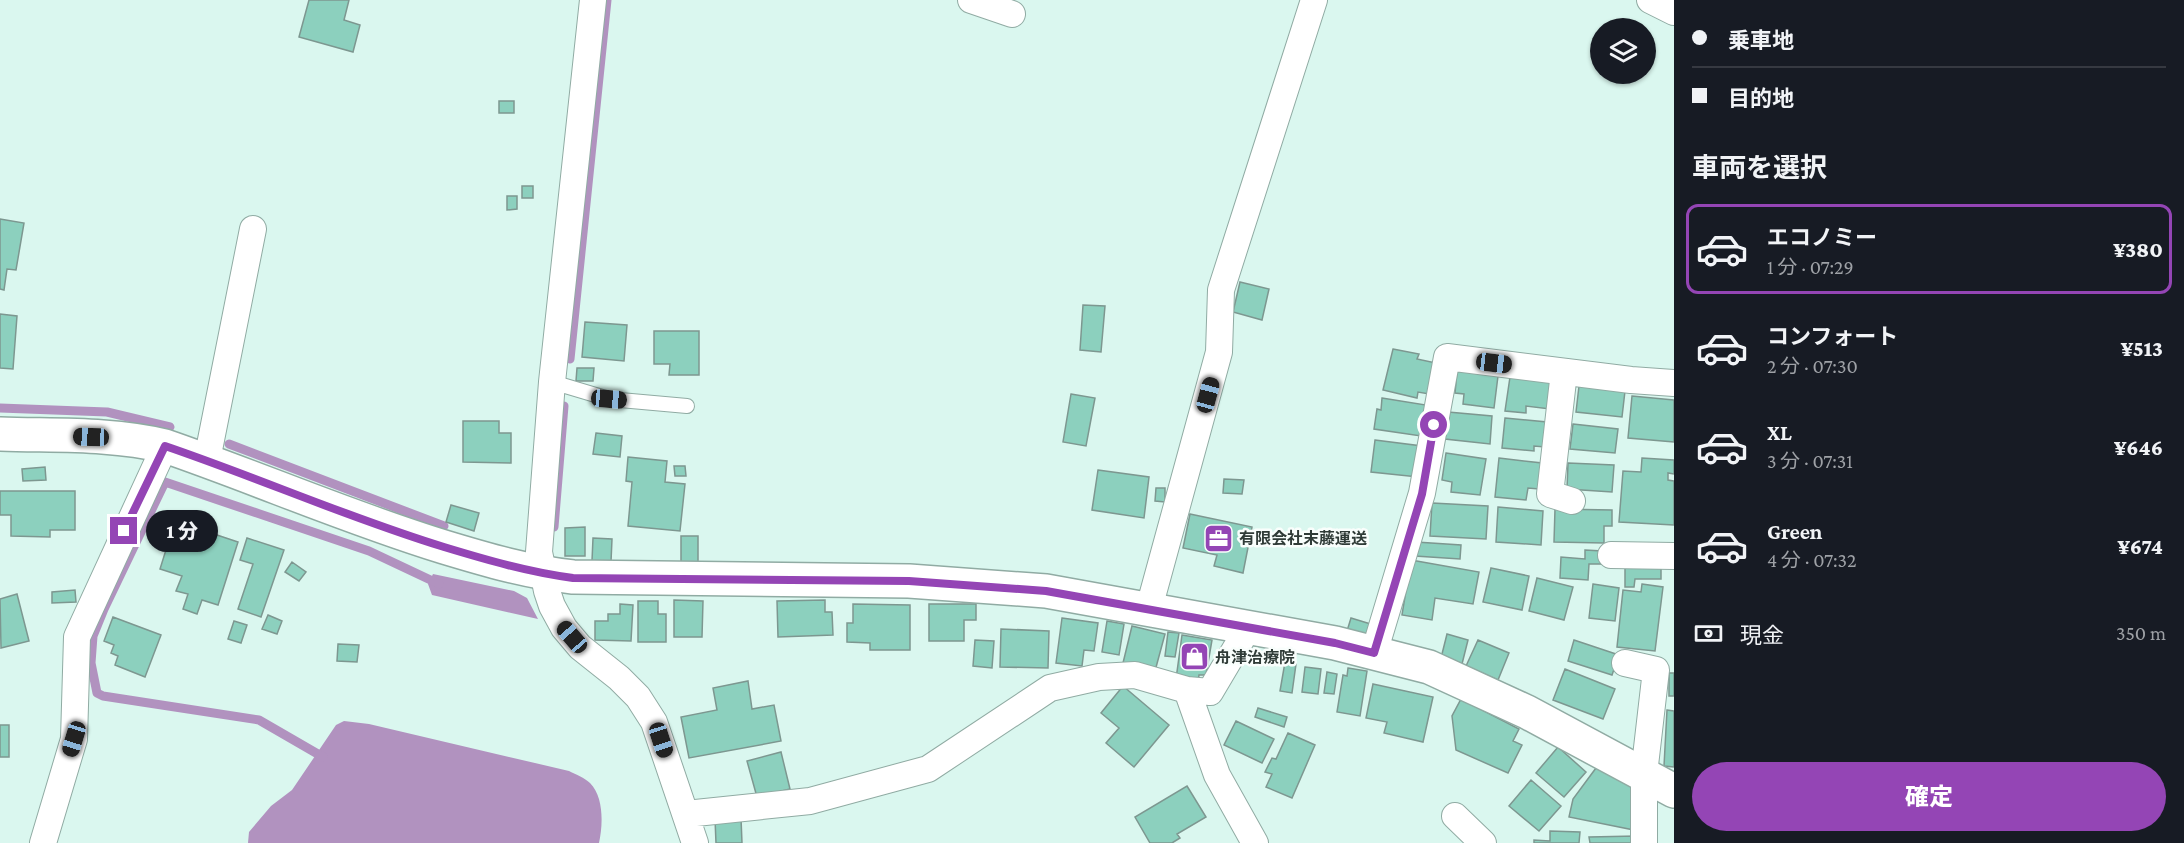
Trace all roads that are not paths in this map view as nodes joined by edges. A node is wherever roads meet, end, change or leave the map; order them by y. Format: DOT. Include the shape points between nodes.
graph roads {
  1 [pos="593,0"];
  2 [pos="970,0"];
  3 [pos="1314,0"];
  4 [pos="1650,0"];
  5 [pos="1674,12"];
  6 [pos="1012,14"];
  7 [pos="254,229"];
  8 [pos="1564,372"];
  9 [pos="552,382"];
  10 [pos="1674,383"];
  11 [pos="687,406"];
  12 [pos="0,434"];
  13 [pos="165,446"];
  14 [pos="207,460"];
  15 [pos="1572,501"];
  16 [pos="1611,555"];
  17 [pos="1674,556"];
  18 [pos="543,574"];
  19 [pos="1149,608"];
  20 [pos="1244,626"];
  21 [pos="1374,653"];
  22 [pos="1625,663"];
  23 [pos="1187,690"];
  24 [pos="1644,774"];
  25 [pos="1674,791"];
  26 [pos="686,814"];
  27 [pos="1455,816"];
  28 [pos="43,843"];
  29 [pos="695,843"];
  30 [pos="1255,843"];
  31 [pos="1483,843"];
  32 [pos="1644,843"];
  1 -- 9 [label="street"];
  2 -- 6 [label="street"];
  3 -- 19 [label="street" via="1221,290 1219,352"];
  4 -- 5 [label="street"];
  7 -- 14 [label="street"];
  8 -- 10 [label="street"];
  8 -- 15 [label="street" via="1550,494"];
  8 -- 21 [label="street" via="1447,357 1422,494"];
  9 -- 11 [label="lane" via="609,399"];
  9 -- 18 [label="street" via="539,552"];
  12 -- 13 [label="street" via="142,440"];
  13 -- 14 [label="street"];
  13 -- 28 [label="street" via="77,637 74,739"];
  14 -- 18 [label="street" via="409,536"];
  16 -- 17 [label="street"];
  18 -- 19 [label="street" via="573,578 909,581 1046,591"];
  18 -- 26 [label="street" via="552,606 564,628 639,697 654,722"];
  19 -- 20 [label="street"];
  20 -- 21 [label="street"];
  20 -- 23 [label="street" via="1242,638 1210,692"];
  21 -- 24 [label="street" via="1429,667 1527,712"];
  22 -- 24 [label="street" via="1656,670"];
  23 -- 26 [label="street" via="1135,675 1099,677 1050,688 928,769 810,801"];
  23 -- 30 [label="street" via="1217,775"];
  24 -- 25 [label="street"];
  24 -- 32 [label="street"];
  26 -- 29 [label="street"];
  27 -- 31 [label="street"];
}
